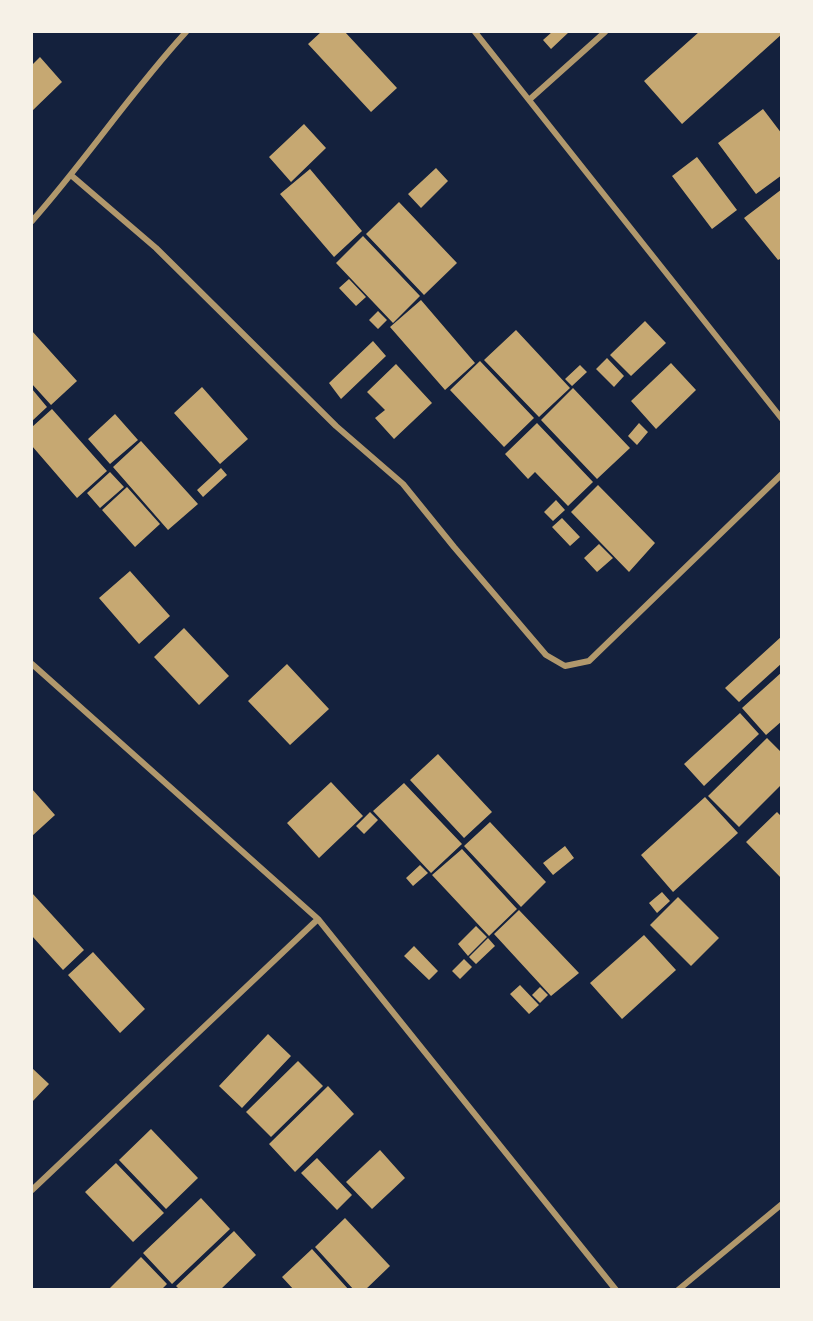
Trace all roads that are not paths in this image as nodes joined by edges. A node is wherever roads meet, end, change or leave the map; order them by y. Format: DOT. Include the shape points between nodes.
graph roads {
  1 [pos="186,32"];
  2 [pos="474,32"];
  3 [pos="605,32"];
  4 [pos="529,100"];
  5 [pos="72,176"];
  6 [pos="32,221"];
  7 [pos="782,419"];
  8 [pos="782,474"];
  9 [pos="32,664"];
  10 [pos="318,919"];
  11 [pos="32,1190"];
  12 [pos="782,1204"];
  13 [pos="616,1290"];
  14 [pos="678,1290"];
  1 -- 5 [label="street" via="147,75"];
  2 -- 4 [label="street"];
  3 -- 4 [label="street"];
  4 -- 7 [label="street"];
  5 -- 6 [label="street"];
  5 -- 8 [label="street" via="156,248 336,426 403,484 546,655 566,666 589,661"];
  9 -- 10 [label="street"];
  10 -- 11 [label="street"];
  10 -- 13 [label="street"];
  12 -- 14 [label="street"];
}
